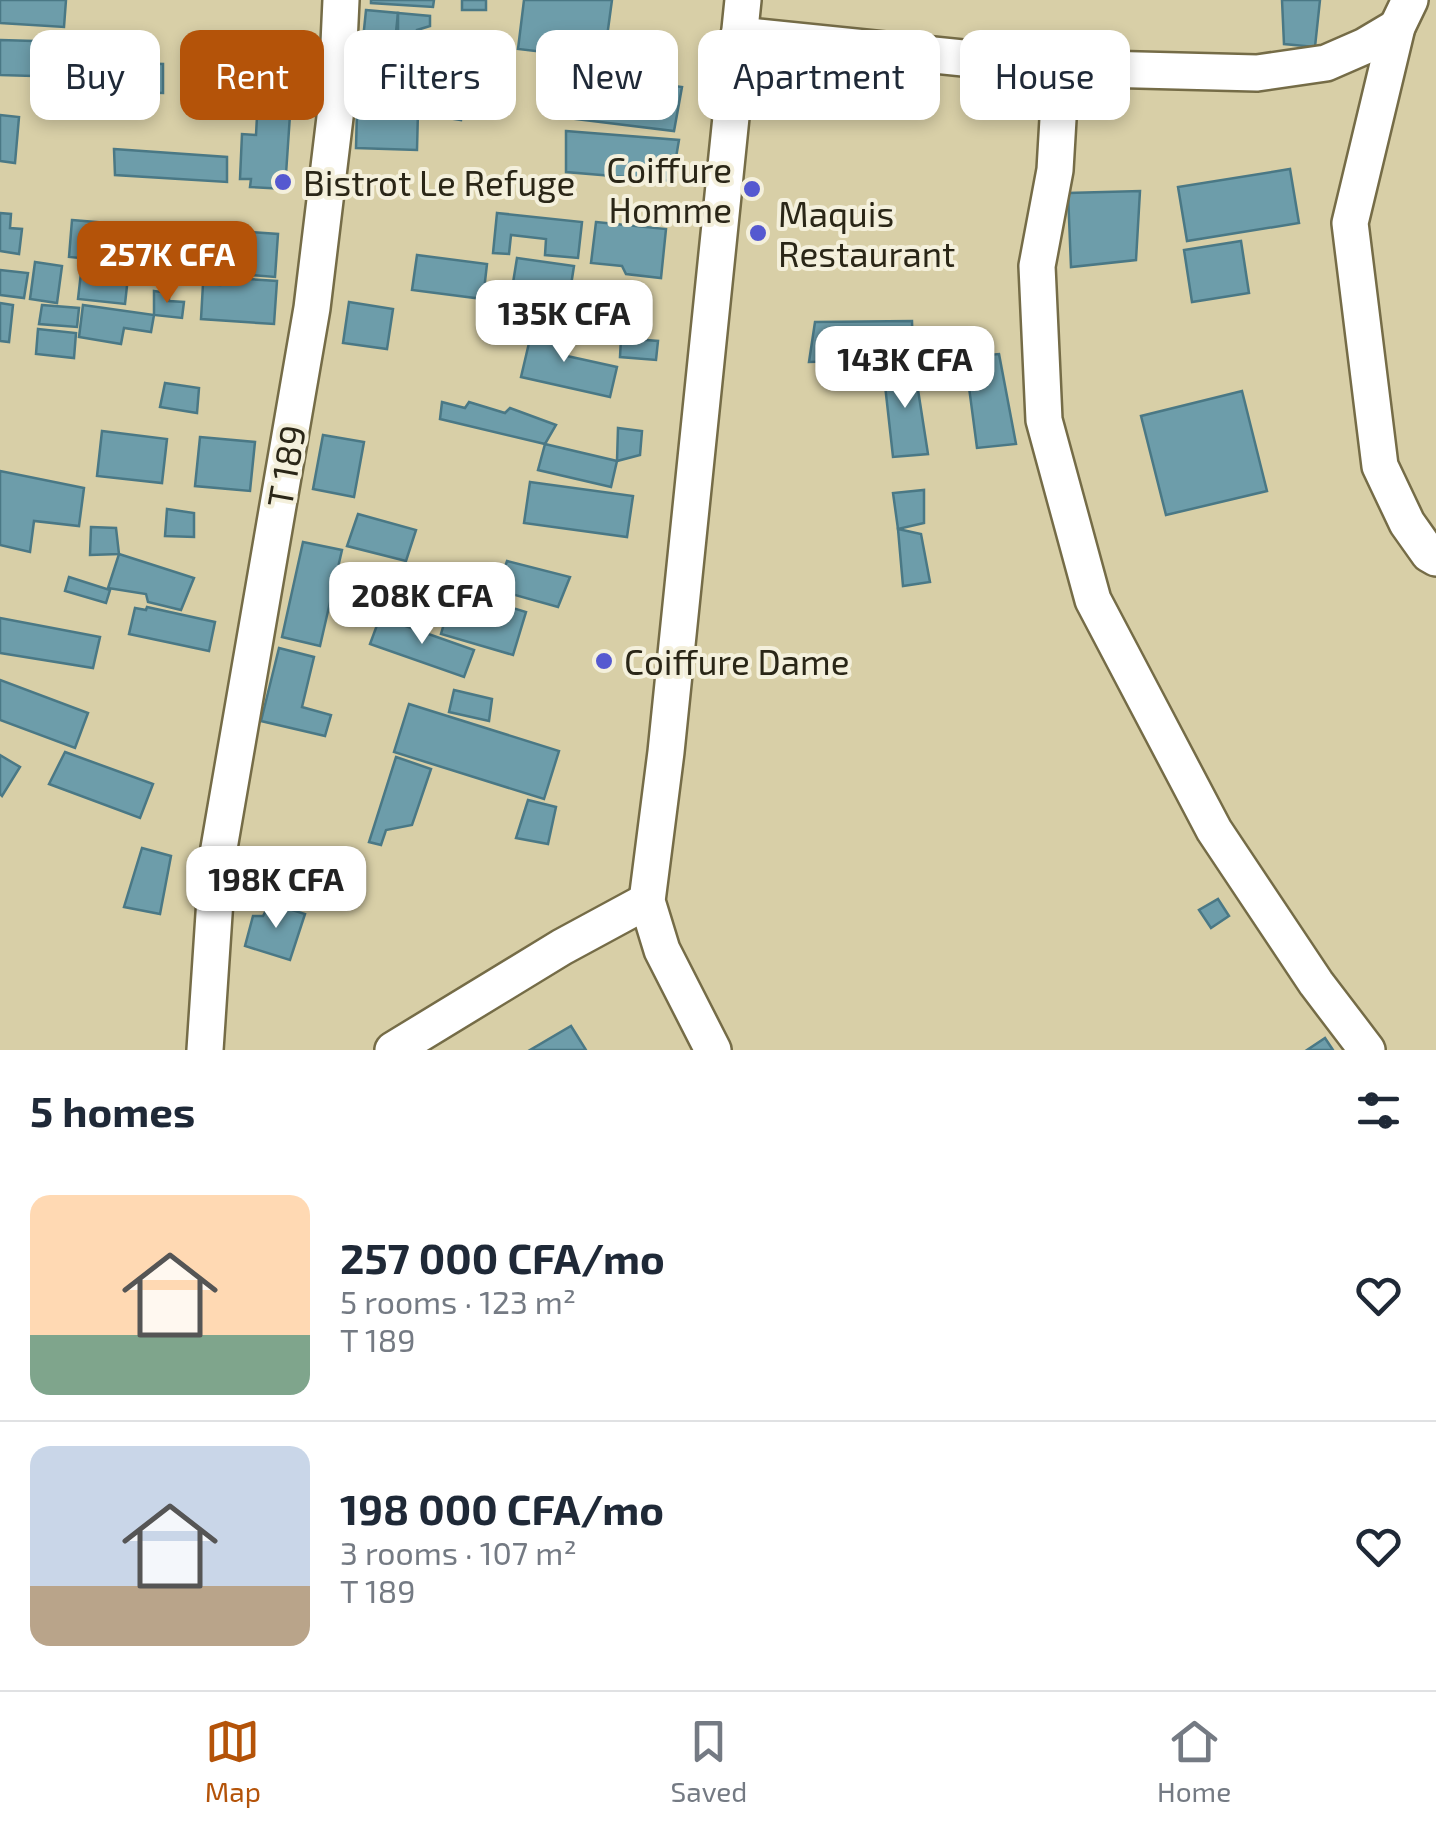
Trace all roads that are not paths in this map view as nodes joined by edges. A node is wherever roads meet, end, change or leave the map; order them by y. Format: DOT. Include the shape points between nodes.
graph roads {
  1 [pos="341,0"];
  2 [pos="743,0"];
  3 [pos="1403,14"];
  4 [pos="740,30"];
  5 [pos="1130,70"];
  6 [pos="731,120"];
  7 [pos="1058,120"];
  8 [pos="1436,558"];
  9 [pos="647,900"];
  10 [pos="205,1050"];
  11 [pos="394,1050"];
  12 [pos="713,1050"];
  13 [pos="1367,1050"];
  1 -- 10 [label="street, T 189" via="336,109 312,308 218,854"];
  2 -- 4 [label="street"];
  3 -- 5 [label="street" via="1365,46 1326,63 1258,74"];
  3 -- 8 [label="street" via="1350,224 1380,466 1408,523"];
  6 -- 9 [label="street"];
  7 -- 13 [label="street" via="1037,266 1044,420 1093,600 1214,830"];
  9 -- 11 [label="street"];
  9 -- 12 [label="street" via="662,950"];
}
